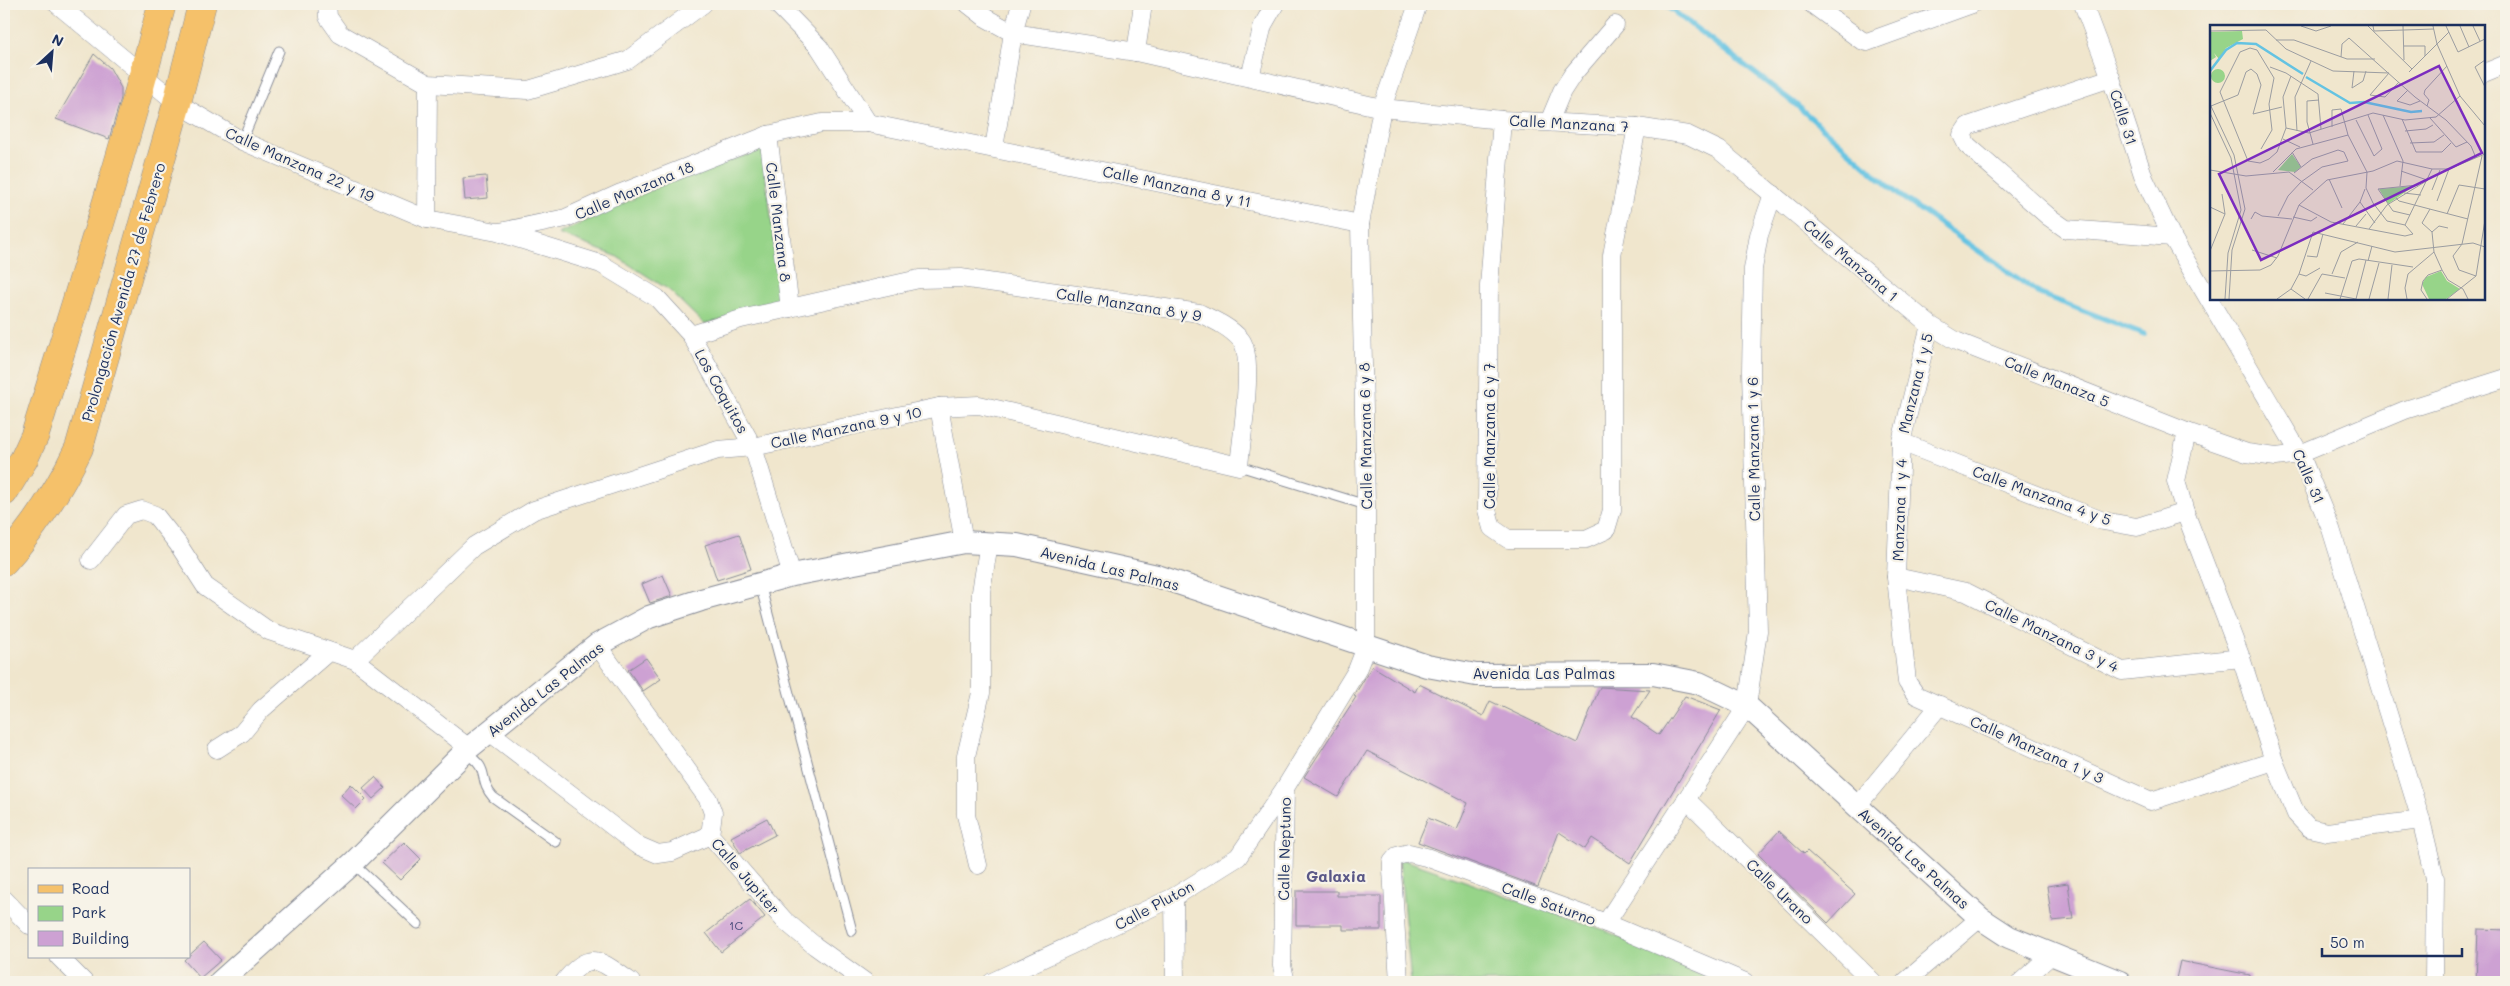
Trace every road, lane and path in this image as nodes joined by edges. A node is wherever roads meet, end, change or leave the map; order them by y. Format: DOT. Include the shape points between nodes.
graph roads {
  1 [pos="56,4"];
  2 [pos="162,4"];
  3 [pos="202,4"];
  4 [pos="326,4"];
  5 [pos="702,4"];
  6 [pos="776,4"];
  7 [pos="968,4"];
  8 [pos="1021,4"];
  9 [pos="1143,4"];
  10 [pos="1275,4"];
  11 [pos="1418,4"];
  12 [pos="1812,4"];
  13 [pos="1972,4"];
  14 [pos="2083,4"];
  15 [pos="1615,25"];
  16 [pos="1013,33"];
  17 [pos="279,52"];
  18 [pos="1136,52"];
  19 [pos="2506,64"];
  20 [pos="2485,73"];
  21 [pos="144,75"];
  22 [pos="1250,77"];
  23 [pos="2111,78"];
  24 [pos="428,84"];
  25 [pos="177,102"];
  26 [pos="1382,108"];
  27 [pos="1502,120"];
  28 [pos="1549,122"];
  29 [pos="868,123"];
  30 [pos="1637,127"];
  31 [pos="768,135"];
  32 [pos="242,141"];
  33 [pos="994,148"];
  34 [pos="1773,194"];
  35 [pos="427,219"];
  36 [pos="1360,224"];
  37 [pos="497,232"];
  38 [pos="2172,237"];
  39 [pos="2210,290"];
  40 [pos="2219,302"];
  41 [pos="790,308"];
  42 [pos="1930,325"];
  43 [pos="691,336"];
  44 [pos="2506,378"];
  45 [pos="939,407"];
  46 [pos="2187,432"];
  47 [pos="1901,442"];
  48 [pos="753,447"];
  49 [pos="2300,454"];
  50 [pos="1239,466"];
  51 [pos="4,492"];
  52 [pos="1366,505"];
  53 [pos="2185,512"];
  54 [pos="964,542"];
  55 [pos="989,544"];
  56 [pos="91,560"];
  57 [pos="4,561"];
  58 [pos="792,575"];
  59 [pos="1896,577"];
  60 [pos="760,583"];
  61 [pos="597,646"];
  62 [pos="1366,647"];
  63 [pos="328,652"];
  64 [pos="2241,658"];
  65 [pos="356,660"];
  66 [pos="1940,705"];
  67 [pos="1747,706"];
  68 [pos="491,733"];
  69 [pos="217,749"];
  70 [pos="467,750"];
  71 [pos="2274,761"];
  72 [pos="1286,788"];
  73 [pos="1686,799"];
  74 [pos="1857,806"];
  75 [pos="2421,820"];
  76 [pos="710,835"];
  77 [pos="556,842"];
  78 [pos="353,863"];
  79 [pos="978,865"];
  80 [pos="1174,897"];
  81 [pos="4,899"];
  82 [pos="1980,918"];
  83 [pos="1606,923"];
  84 [pos="418,924"];
  85 [pos="28,925"];
  86 [pos="852,930"];
  87 [pos="2051,956"];
  88 [pos="60,958"];
  89 [pos="84,982"];
  90 [pos="220,982"];
  91 [pos="564,982"];
  92 [pos="631,982"];
  93 [pos="866,982"];
  94 [pos="992,982"];
  95 [pos="1175,982"];
  96 [pos="1286,982"];
  97 [pos="1399,982"];
  98 [pos="1745,982"];
  99 [pos="1873,982"];
  100 [pos="1905,982"];
  101 [pos="2021,982"];
  102 [pos="2120,982"];
  103 [pos="2434,982"];
  1 -- 21 [label="street, Calle Manzana 22 y 19"];
  2 -- 21 [label="main road"];
  3 -- 25 [label="main road, Prolongación Avenida 27 de Febrero"];
  4 -- 24 [label="street" via="328,17 340,34"];
  5 -- 24 [label="street" via="628,60 528,90"];
  6 -- 29 [label="street" via="819,47"];
  7 -- 16 [label="street"];
  8 -- 16 [label="street"];
  9 -- 18 [label="street"];
  10 -- 22 [label="street" via="1263,25"];
  11 -- 26 [label="street, Calle Manzana 6 y 8"];
  12 -- 13 [label="street" via="1864,41 1871,42"];
  14 -- 23 [label="street, Calle 31"];
  15 -- 28 [label="street" via="1573,74"];
  16 -- 18 [label="street, Calle Manzana 7"];
  16 -- 33 [label="street"];
  17 -- 32 [label="lane"];
  18 -- 22 [label="street, Calle Manzana 7"];
  19 -- 20 [label="street"];
  21 -- 25 [label="street, Calle Manzana 22 y 19"];
  21 -- 51 [label="main road" via="35,436"];
  22 -- 26 [label="street, Calle Manzana 7"];
  23 -- 38 [label="street, Calle 31" via="2144,178"];
  23 -- 38 [label="street" via="1968,126 1962,134 1967,145 2066,229"];
  24 -- 35 [label="street"];
  25 -- 32 [label="street, Calle Manzana 22 y 19"];
  25 -- 57 [label="main road, Prolongación Avenida 27 de Febrero" via="79,448 53,498 29,534"];
  26 -- 27 [label="street, Calle Manzana 7"];
  26 -- 36 [label="street, Calle Manzana 6 y 8"];
  27 -- 28 [label="street, Calle Manzana 7"];
  27 -- 30 [label="street, Calle Manzana 6 y 7" via="1489,286 1487,510 1492,528 1508,539 1586,539 1606,530 1612,510 1612,255"];
  28 -- 30 [label="street, Calle Manzana 7"];
  29 -- 31 [label="street, Calle Manzana 18" via="822,123"];
  29 -- 33 [label="street, Calle Manzana 8 y 11"];
  30 -- 34 [label="street, Calle Manzana 7" via="1688,135 1719,150"];
  31 -- 37 [label="street, Calle Manzana 18" via="566,218"];
  31 -- 41 [label="street, Calle Manzana 8"];
  32 -- 35 [label="street, Calle Manzana 22 y 19"];
  33 -- 36 [label="street, Calle Manzana 8 y 11"];
  34 -- 42 [label="street, Calle Manzana 1"];
  34 -- 67 [label="street, Calle Manzana 1 y 6" via="1759,235 1753,269 1751,371 1758,631"];
  35 -- 37 [label="street, Calle Manzana 22 y 19"];
  36 -- 52 [label="street, Calle Manzana 6 y 8"];
  37 -- 43 [label="street, Los Coquitos" via="601,264 656,298"];
  38 -- 39 [label="street, Calle 31"];
  40 -- 49 [label="street, Calle 31"];
  41 -- 43 [label="street, Calle Manzana 8 y 9" via="741,319"];
  41 -- 50 [label="street, Calle Manzana 8 y 9" via="919,279 961,278 1199,313 1222,324 1242,341 1248,363"];
  42 -- 46 [label="street, Calle Manaza 5" via="1956,341"];
  42 -- 47 [label="street, Manzana 1 y 5"];
  43 -- 48 [label="street, Los Coquitos"];
  44 -- 49 [label="street, Calle Manaza 5" via="2405,410"];
  45 -- 48 [label="street, Calle Manzana 9 y 10"];
  45 -- 50 [label="street" via="979,405"];
  45 -- 54 [label="street"];
  46 -- 49 [label="street, Calle Manaza 5" via="2247,453 2276,458"];
  46 -- 53 [label="street" via="2176,481"];
  47 -- 53 [label="street, Calle Manzana 4 y 5" via="2103,521 2137,526"];
  47 -- 59 [label="street, Manzana 1 y 4"];
  48 -- 58 [label="street, Los Coquitos"];
  48 -- 65 [label="street, Calle Manzana 9 y 10" via="718,450 534,510 474,546"];
  49 -- 75 [label="street, Calle 31" via="2331,529"];
  50 -- 52 [label="lane"];
  52 -- 62 [label="street, Calle Manzana 6 y 8"];
  53 -- 64 [label="street"];
  54 -- 55 [label="street, Avenida Las Palmas"];
  54 -- 58 [label="street, Avenida Las Palmas"];
  55 -- 62 [label="street, Avenida Las Palmas" via="1017,545 1157,576"];
  55 -- 79 [label="street" via="981,592 981,693 966,756 966,815"];
  56 -- 63 [label="street" via="126,515 142,510 149,512 178,544 205,586 269,631"];
  58 -- 60 [label="street, Avenida Las Palmas"];
  59 -- 64 [label="street, Calle Manzana 3 y 4" via="1966,592 2122,671"];
  59 -- 66 [label="street, Calle Manzana 1 y 3" via="1907,682 1916,695"];
  60 -- 61 [label="street, Avenida Las Palmas" via="649,618"];
  60 -- 86 [label="lane"];
  61 -- 68 [label="street, Avenida Las Palmas"];
  61 -- 76 [label="street, Calle Jupiter" via="708,799 713,813"];
  62 -- 67 [label="street, Avenida Las Palmas" via="1426,666 1476,675 1654,674 1699,683"];
  62 -- 72 [label="street, Calle Neptuno" via="1357,670"];
  63 -- 65 [label="street"];
  63 -- 69 [label="street" via="261,710 242,733"];
  64 -- 71 [label="street"];
  65 -- 70 [label="street"];
  66 -- 71 [label="street, Calle Manzana 1 y 3" via="2152,801"];
  66 -- 74 [label="street"];
  67 -- 73 [label="street, Calle Saturno"];
  67 -- 74 [label="street, Avenida Las Palmas"];
  68 -- 70 [label="street, Avenida Las Palmas"];
  68 -- 76 [label="street" via="637,845 658,854 672,852"];
  70 -- 77 [label="lane" via="481,766 486,789 493,797"];
  70 -- 78 [label="street, Avenida Las Palmas"];
  71 -- 75 [label="street" via="2296,814 2308,828 2327,832"];
  72 -- 80 [label="street, Calle Pluton" via="1238,857"];
  72 -- 96 [label="street, Calle Neptuno" via="1282,966"];
  73 -- 83 [label="street, Calle Saturno"];
  73 -- 99 [label="street, Calle Urano"];
  74 -- 82 [label="street, Avenida Las Palmas"];
  75 -- 103 [label="street, Calle 31" via="2435,878"];
  76 -- 93 [label="street, Calle Jupiter" via="784,920"];
  78 -- 84 [label="lane"];
  78 -- 90 [label="street, Avenida Las Palmas"];
  80 -- 94 [label="street, Calle Pluton"];
  80 -- 95 [label="street"];
  81 -- 85 [label="street"];
  82 -- 87 [label="street, Avenida Las Palmas" via="2010,937"];
  82 -- 100 [label="street"];
  83 -- 97 [label="street, Calle Saturno" via="1426,857 1397,856 1392,862 1392,870"];
  83 -- 98 [label="street"];
  87 -- 101 [label="street"];
  87 -- 102 [label="street, Avenida Las Palmas"];
  88 -- 89 [label="street"];
  91 -- 92 [label="street" via="585,961 602,963"];
}
